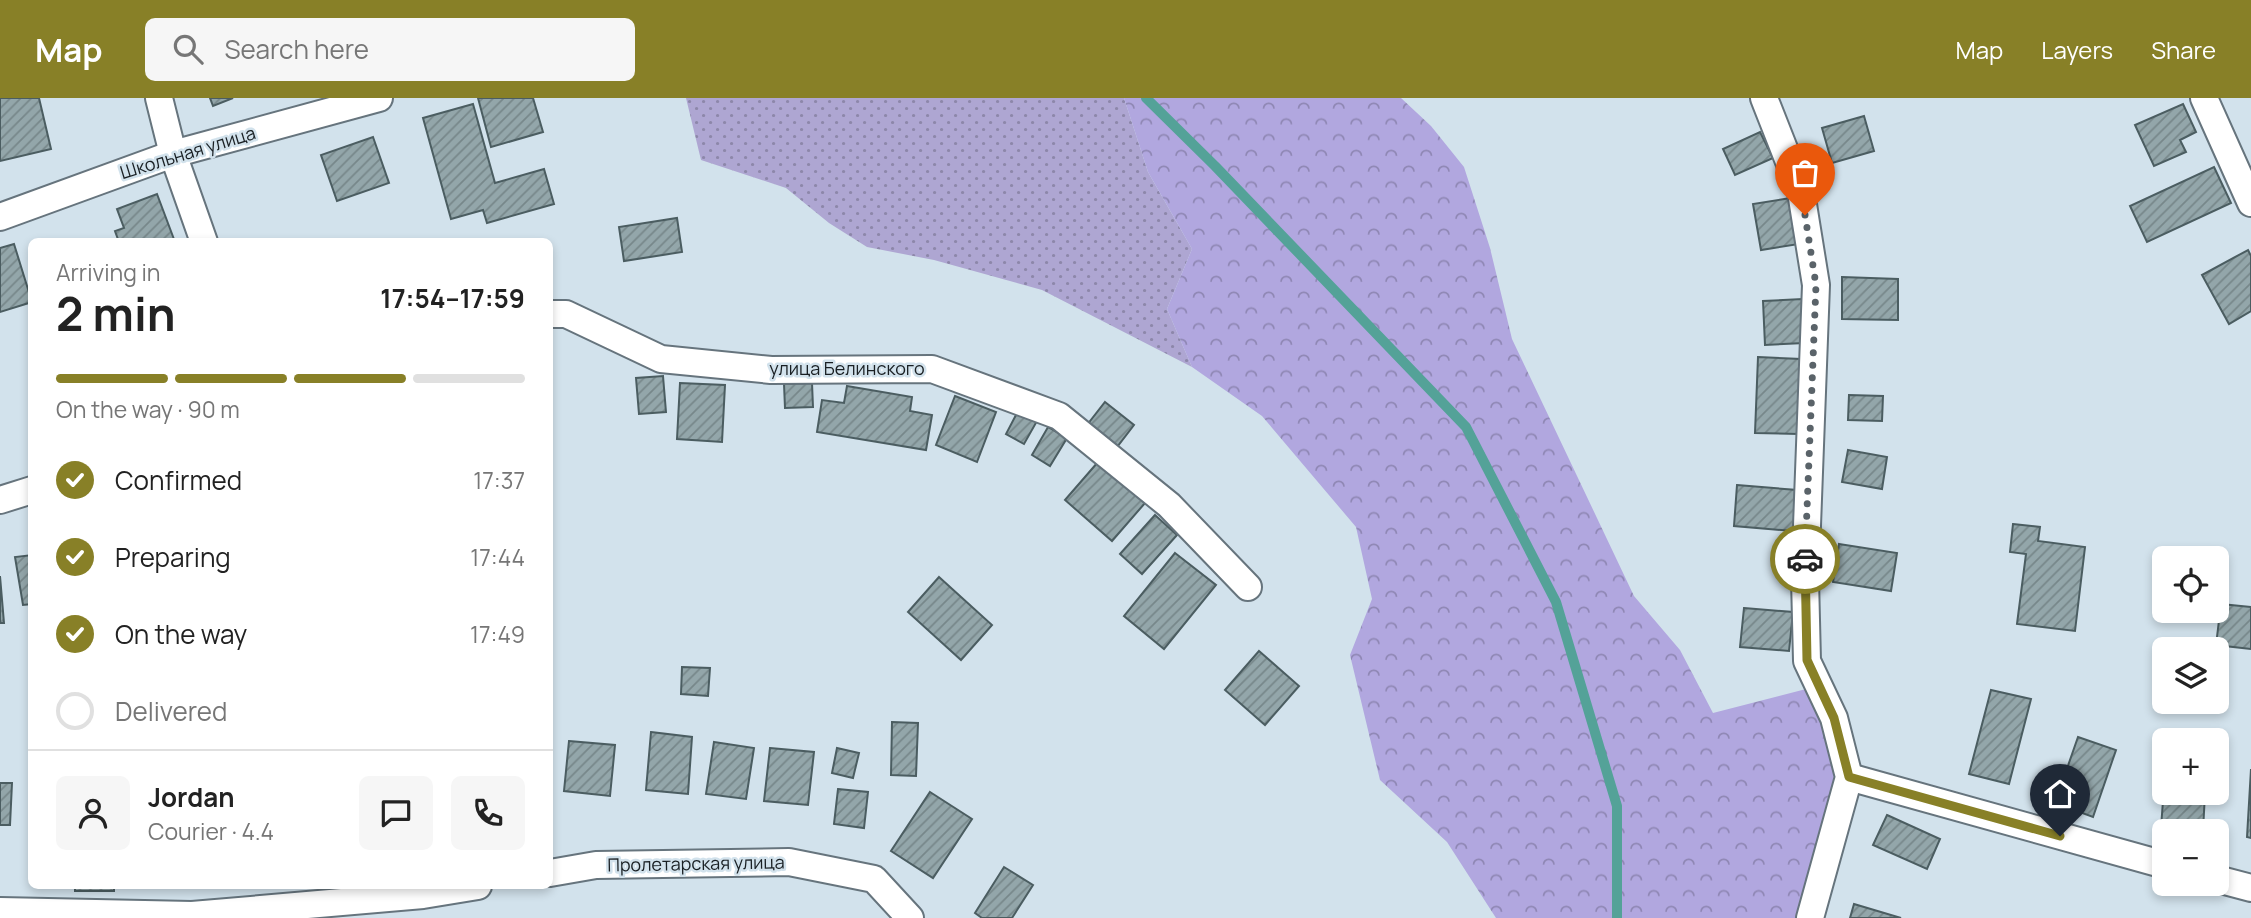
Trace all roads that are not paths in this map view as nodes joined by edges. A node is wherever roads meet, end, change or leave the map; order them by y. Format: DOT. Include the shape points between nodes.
graph roads {
  1 [pos="159,98"];
  2 [pos="379,98"];
  3 [pos="1764,98"];
  4 [pos="2204,98"];
  5 [pos="173,154"];
  6 [pos="2251,203"];
  7 [pos="0,218"];
  8 [pos="203,238"];
  9 [pos="553,314"];
  10 [pos="28,490"];
  11 [pos="0,500"];
  12 [pos="1248,587"];
  13 [pos="1849,777"];
  14 [pos="2152,861"];
  15 [pos="553,872"];
  16 [pos="2229,882"];
  17 [pos="2251,888"];
  18 [pos="460,889"];
  19 [pos="0,911"];
  20 [pos="909,918"];
  21 [pos="1810,918"];
  1 -- 5 [label="street"];
  2 -- 5 [label="street, Школьная улица"];
  3 -- 13 [label="street" via="1801,192 1816,285 1805,579 1807,660 1834,718"];
  4 -- 6 [label="street"];
  5 -- 7 [label="street, Школьная улица"];
  5 -- 8 [label="street"];
  9 -- 12 [label="street, улица Белинского" via="566,314 661,359 771,370 932,369 1059,416 1170,505"];
  10 -- 11 [label="street"];
  13 -- 14 [label="street"];
  13 -- 21 [label="street"];
  15 -- 20 [label="street, Пролетарская улица" via="596,865 789,862 874,879"];
  16 -- 17 [label="street"];
  18 -- 19 [label="street" via="192,915"];
}
